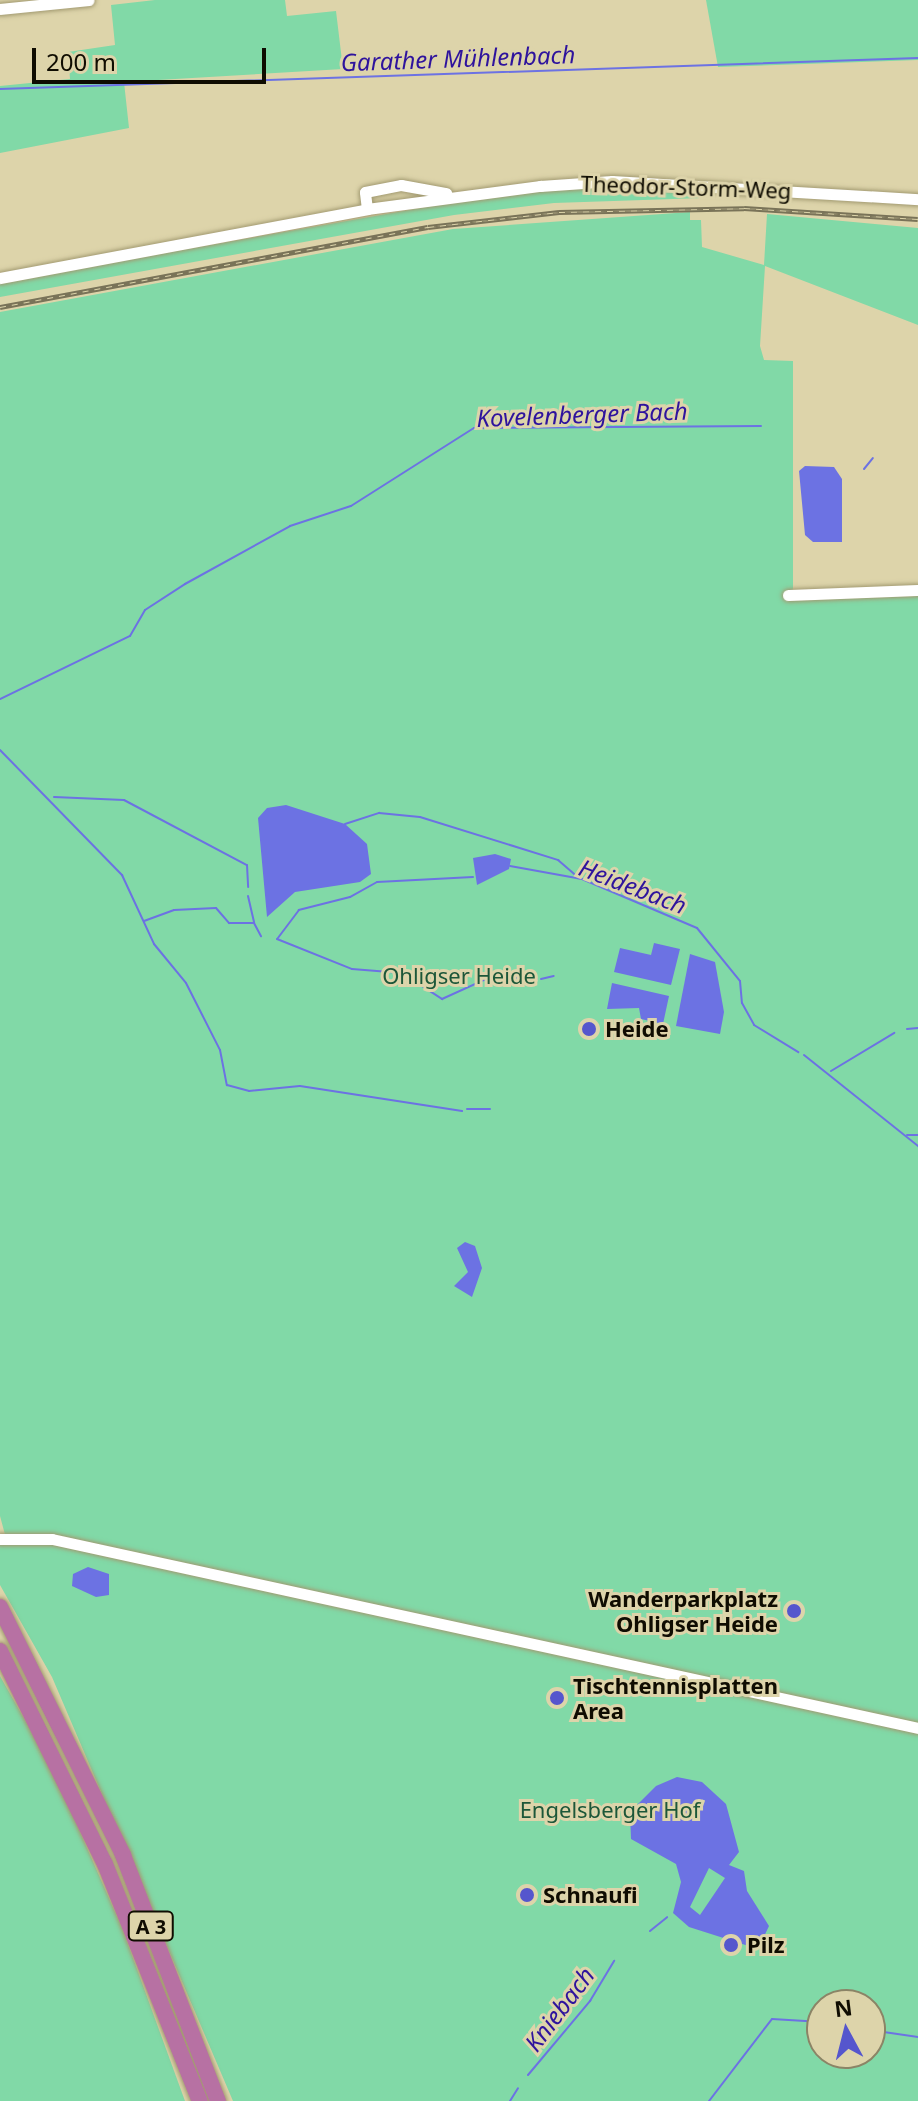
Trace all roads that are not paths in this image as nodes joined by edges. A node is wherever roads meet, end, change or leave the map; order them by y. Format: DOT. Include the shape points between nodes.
graph roads {
  1 [pos="89,0"];
  2 [pos="0,9"];
  3 [pos="455,194"];
  4 [pos="918,199"];
  5 [pos="367,209"];
  6 [pos="0,278"];
  7 [pos="918,590"];
  8 [pos="788,595"];
  9 [pos="0,1539"];
  10 [pos="0,1607"];
  11 [pos="0,1651"];
  12 [pos="918,1728"];
  13 [pos="200,2101"];
  14 [pos="218,2101"];
  1 -- 2 [label="street"];
  3 -- 4 [label="street, Theodor-Storm-Weg" via="612,181"];
  3 -- 5 [label="street, Theodor-Storm-Weg"];
  3 -- 5 [label="street, Theodor-Storm-Weg" via="401,185 365,192"];
  5 -- 6 [label="street, Theodor-Storm-Weg"];
  7 -- 8 [label="street"];
  9 -- 12 [label="street" via="52,1539"];
  10 -- 14 [label="highway, A 3" via="39,1674 123,1855"];
  11 -- 13 [label="highway, A 3" via="105,1864"];
}
